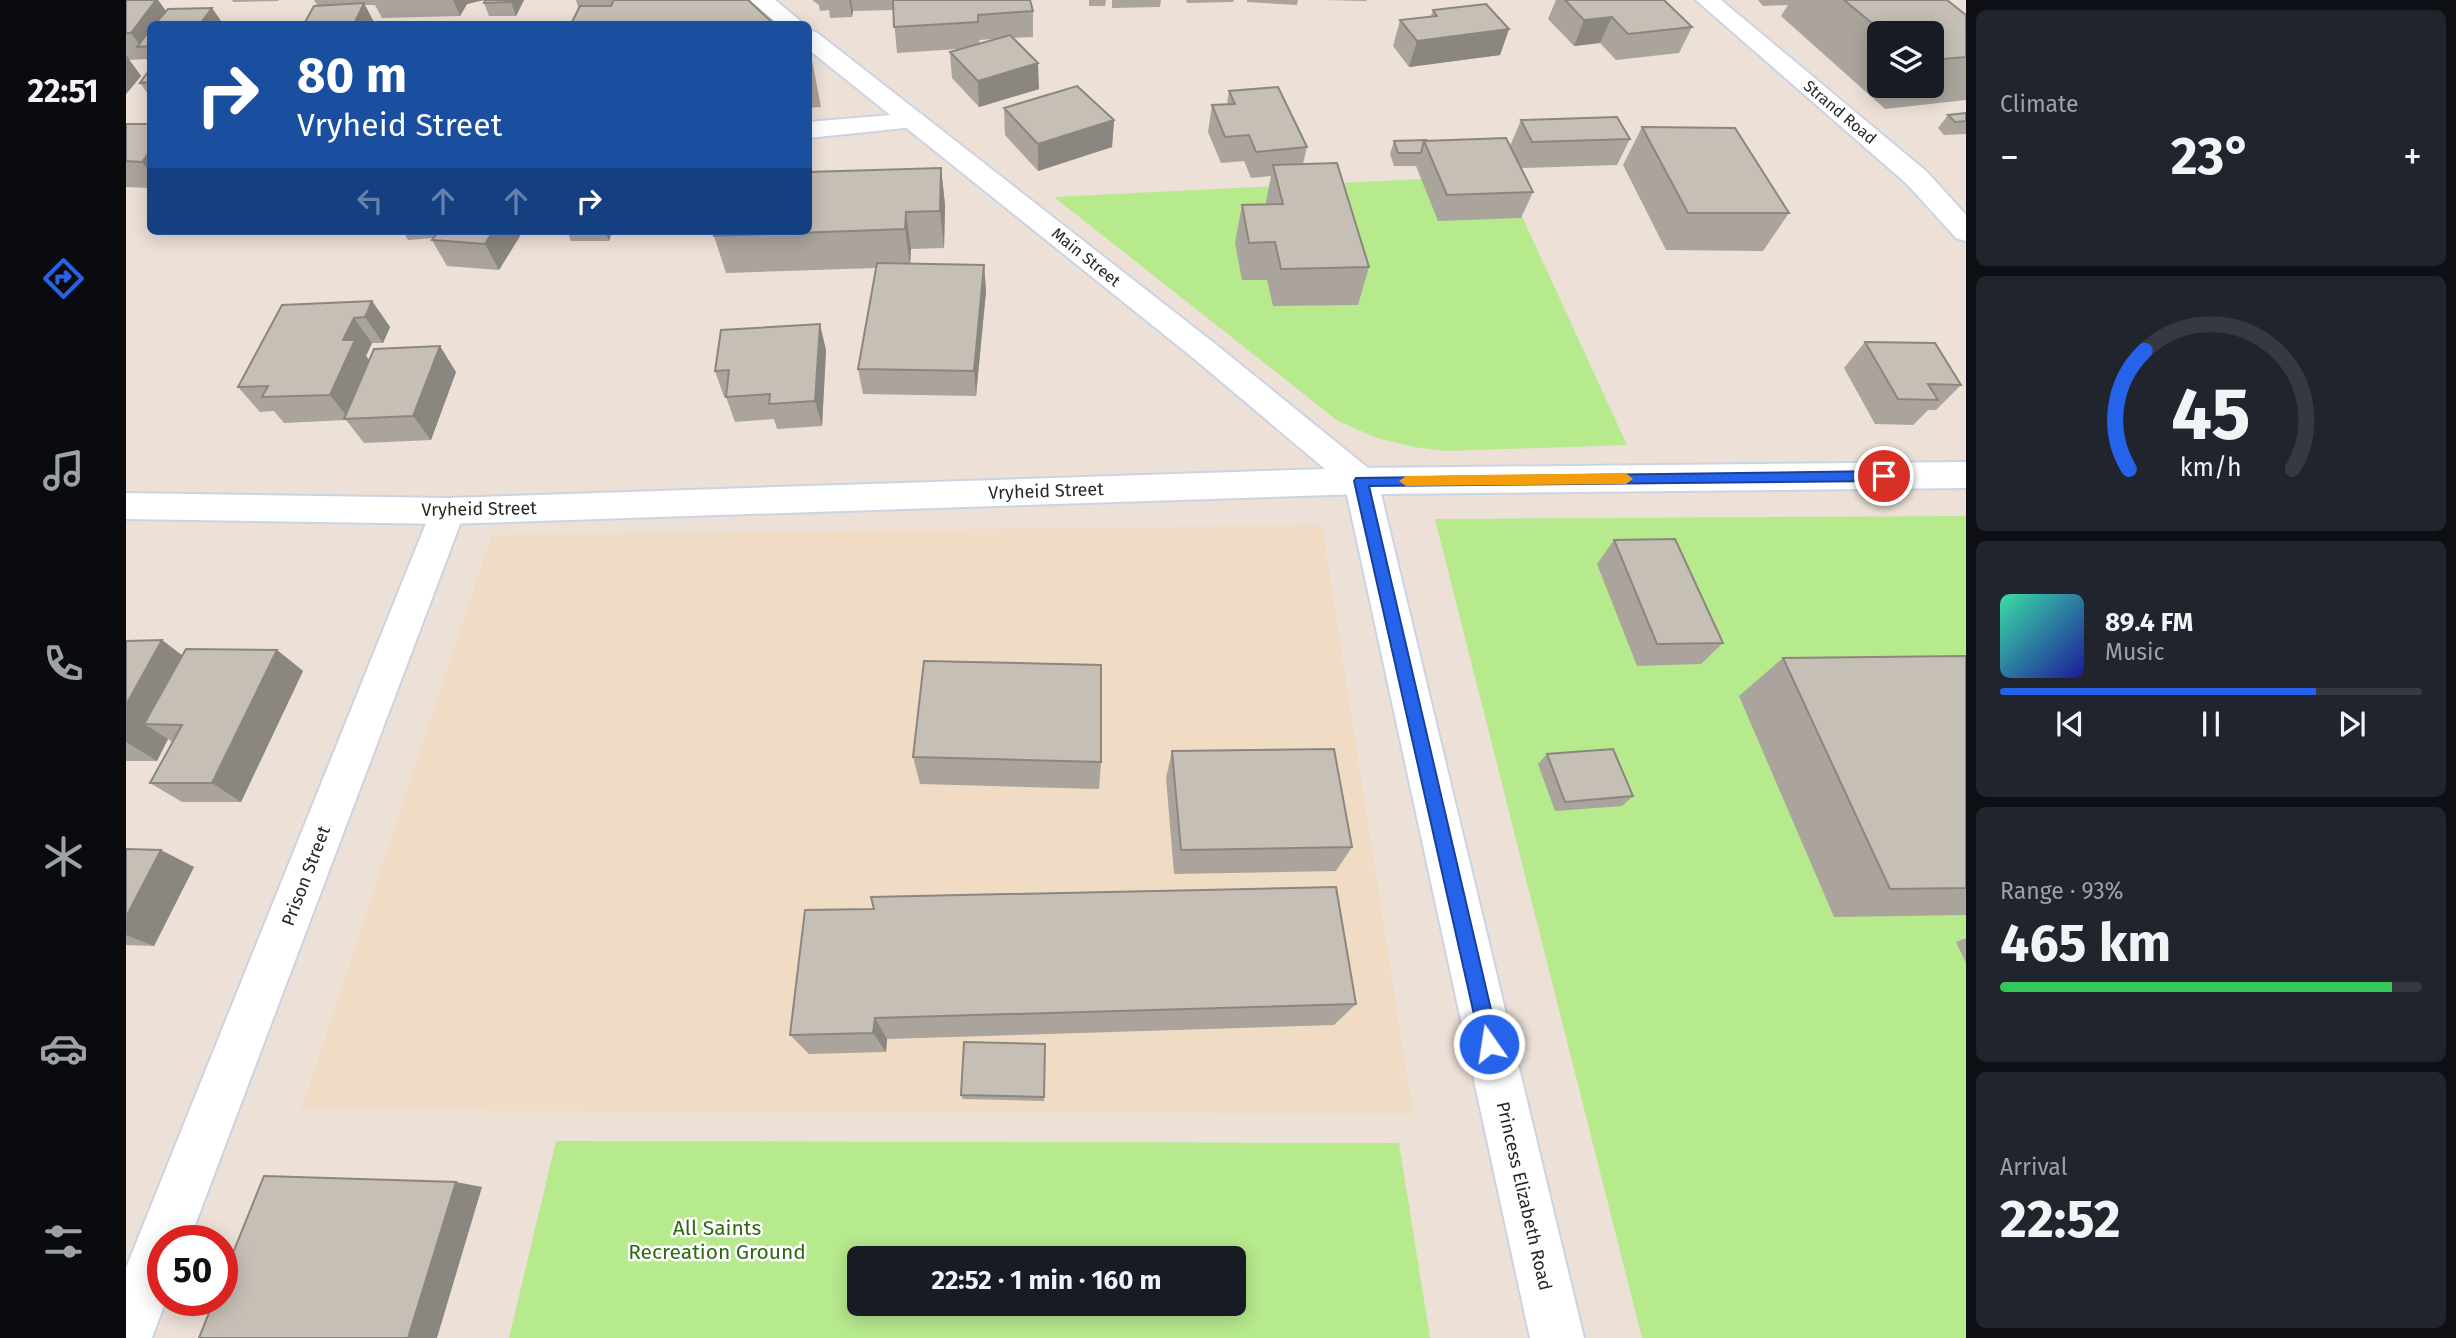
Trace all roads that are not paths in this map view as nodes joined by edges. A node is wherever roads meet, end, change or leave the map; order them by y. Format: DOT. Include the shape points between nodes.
graph roads {
  1 [pos="761,0"];
  2 [pos="1707,0"];
  3 [pos="788,21"];
  4 [pos="812,40"];
  5 [pos="915,121"];
  6 [pos="812,130"];
  7 [pos="1966,232"];
  8 [pos="1966,475"];
  9 [pos="1361,481"];
  10 [pos="126,506"];
  11 [pos="448,511"];
  12 [pos="169,1225"];
  13 [pos="147,1282"];
  14 [pos="126,1335"];
  15 [pos="1557,1338"];
  1 -- 3 [label="street"];
  2 -- 7 [label="street, Strand Road" via="1917,178"];
  4 -- 5 [label="street, Main Street"];
  5 -- 6 [label="street"];
  5 -- 9 [label="street, Main Street"];
  8 -- 9 [label="street, Vryheid Street"];
  9 -- 11 [label="street, Vryheid Street"];
  9 -- 15 [label="street, Princess Elizabeth Road"];
  10 -- 11 [label="street, Vryheid Street"];
  11 -- 12 [label="street, Prison Street"];
  13 -- 14 [label="street, Prison Street"];
}
